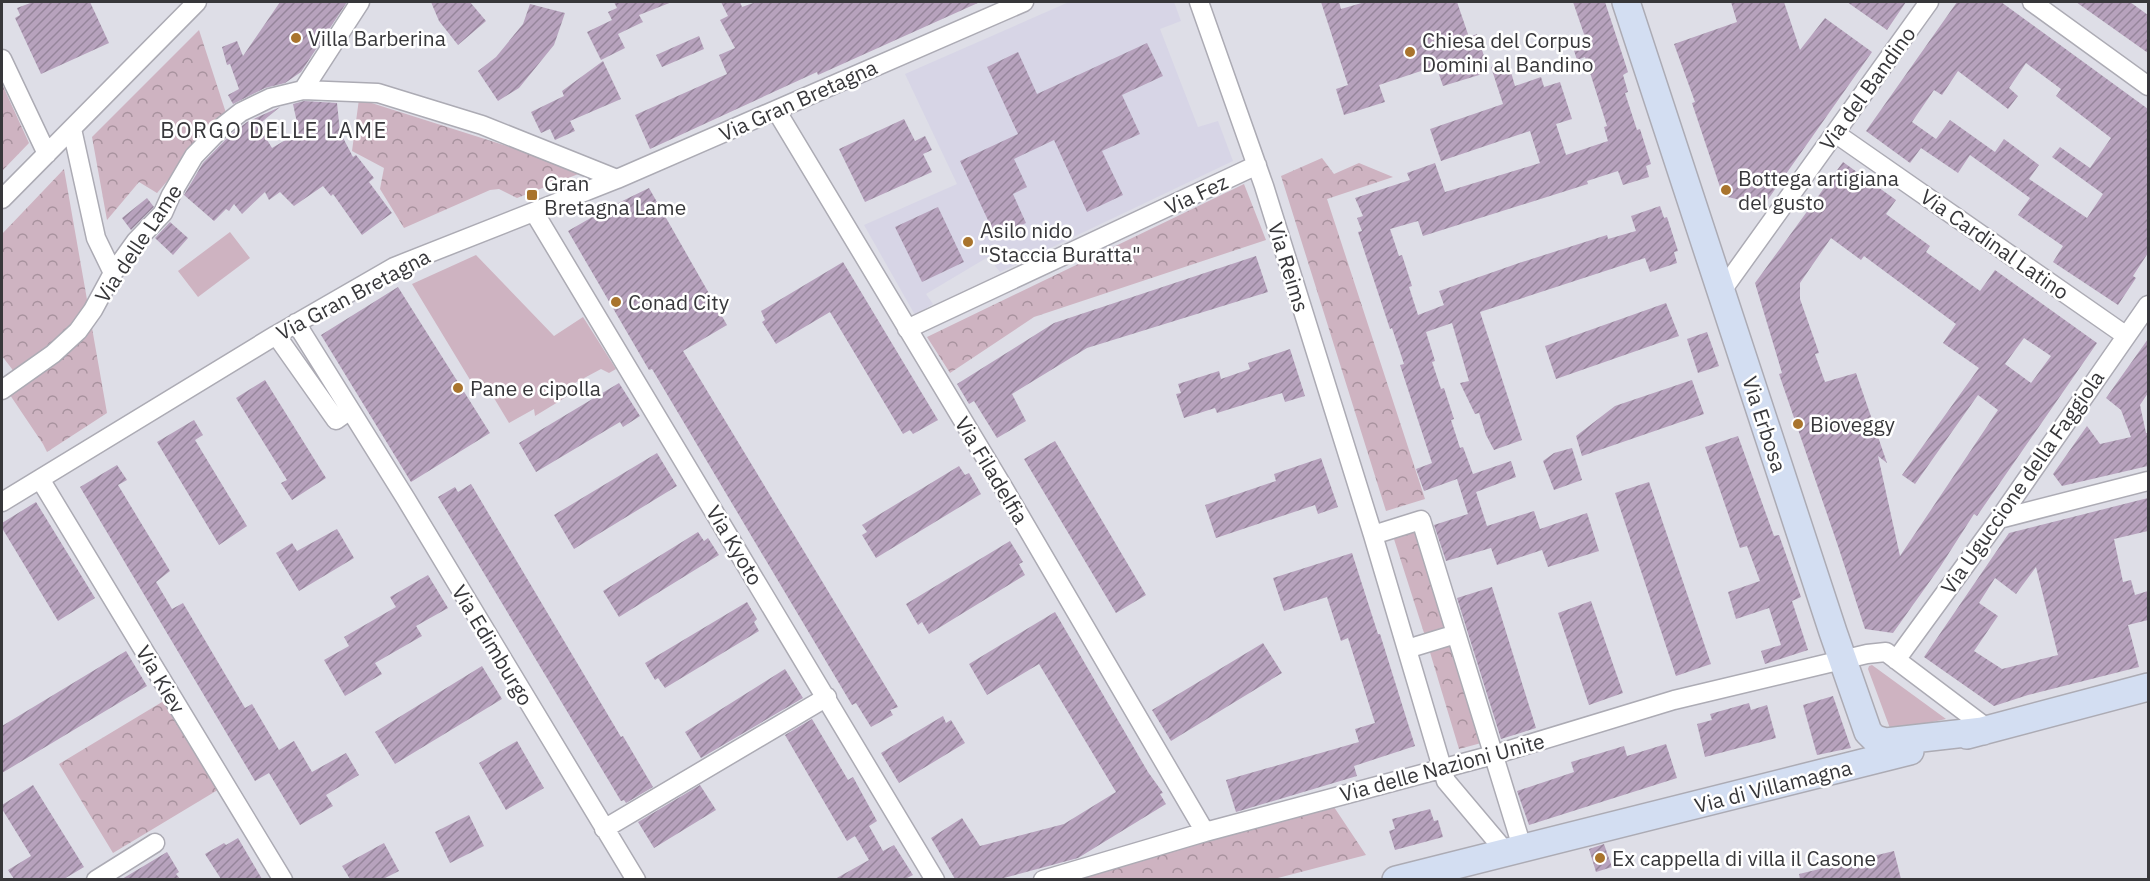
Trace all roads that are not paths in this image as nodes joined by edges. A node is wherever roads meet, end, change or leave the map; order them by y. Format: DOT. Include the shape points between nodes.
graph roads {
  1 [pos="197,2"];
  2 [pos="360,2"];
  3 [pos="1024,2"];
  4 [pos="1199,2"];
  5 [pos="1626,2"];
  6 [pos="1929,2"];
  7 [pos="2032,2"];
  8 [pos="2,59"];
  9 [pos="2148,86"];
  10 [pos="303,90"];
  11 [pos="776,110"];
  12 [pos="72,129"];
  13 [pos="1835,133"];
  14 [pos="47,154"];
  15 [pos="1257,165"];
  16 [pos="617,179"];
  17 [pos="2,199"];
  18 [pos="534,212"];
  19 [pos="113,273"];
  20 [pos="1721,292"];
  21 [pos="2148,304"];
  22 [pos="296,323"];
  23 [pos="907,329"];
  24 [pos="276,335"];
  25 [pos="2125,335"];
  26 [pos="2,387"];
  27 [pos="350,410"];
  28 [pos="40,479"];
  29 [pos="2148,481"];
  30 [pos="2,502"];
  31 [pos="1999,519"];
  32 [pos="1373,535"];
  33 [pos="1456,634"];
  34 [pos="1407,649"];
  35 [pos="1842,659"];
  36 [pos="1896,660"];
  37 [pos="2148,687"];
  38 [pos="827,697"];
  39 [pos="1985,730"];
  40 [pos="1493,755"];
  41 [pos="1442,767"];
  42 [pos="604,829"];
  43 [pos="1205,832"];
  44 [pos="155,843"];
  45 [pos="1513,849"];
  46 [pos="96,879"];
  47 [pos="283,879"];
  48 [pos="636,879"];
  49 [pos="935,879"];
  50 [pos="1043,879"];
  51 [pos="1396,879"];
  1 -- 12 [label="street"];
  2 -- 10 [label="street"];
  3 -- 11 [label="street, Via Gran Bretagna"];
  4 -- 15 [label="street, Via Reims"];
  5 -- 20 [label="main road, Via Erbosa"];
  6 -- 13 [label="street, Via del Bandino"];
  7 -- 9 [label="street"];
  8 -- 14 [label="street"];
  10 -- 16 [label="street, Via delle Lame" via="378,93 482,125"];
  10 -- 19 [label="street, Via delle Lame" via="270,98 241,112 222,127 194,156 163,213"];
  11 -- 16 [label="street, Via Gran Bretagna"];
  11 -- 23 [label="street, Via Filadelfia"];
  12 -- 14 [label="street"];
  12 -- 19 [label="street" via="96,238"];
  13 -- 20 [label="street, Via del Bandino"];
  13 -- 25 [label="street, Via Cardinal Latino"];
  14 -- 17 [label="street"];
  15 -- 23 [label="street, Via Fez"];
  15 -- 32 [label="street, Via Reims"];
  16 -- 18 [label="street, Via Gran Bretagna"];
  18 -- 22 [label="street, Via Gran Bretagna" via="394,267"];
  18 -- 38 [label="street, Via Kyoto"];
  19 -- 26 [label="street, Via delle Lame" via="78,331 53,354"];
  20 -- 35 [label="main road, Via Erbosa"];
  21 -- 25 [label="street, Via Uguccione della Faggiola"];
  22 -- 24 [label="street, Via Gran Bretagna"];
  22 -- 27 [label="street, Via Edimburgo"];
  23 -- 43 [label="street, Via Filadelfia"];
  24 -- 27 [label="street" via="336,420"];
  24 -- 28 [label="street, Via Gran Bretagna"];
  25 -- 31 [label="street, Via Uguccione della Faggiola"];
  27 -- 42 [label="street, Via Edimburgo"];
  28 -- 30 [label="street, Via Gran Bretagna"];
  28 -- 47 [label="street, Via Kiev"];
  29 -- 31 [label="street"];
  31 -- 36 [label="street, Via Uguccione della Faggiola"];
  32 -- 33 [label="street" via="1421,520"];
  32 -- 34 [label="street, Via Reims"];
  33 -- 34 [label="street"];
  33 -- 40 [label="street"];
  34 -- 41 [label="street, Via Reims"];
  35 -- 36 [label="street, Via delle Nazioni Unite" via="1886,652"];
  35 -- 39 [label="main road, Via Erbosa" via="1868,732 1879,741"];
  35 -- 40 [label="street, Via delle Nazioni Unite" via="1674,700"];
  36 -- 39 [label="street"];
  37 -- 39 [label="main road, Via di Villamagna"];
  38 -- 42 [label="street"];
  38 -- 49 [label="street, Via Kyoto"];
  39 -- 45 [label="main road, Via di Villamagna"];
  40 -- 41 [label="street, Via delle Nazioni Unite"];
  40 -- 45 [label="street"];
  41 -- 43 [label="street, Via delle Nazioni Unite"];
  41 -- 45 [label="street, Via Reims" via="1446,781"];
  42 -- 48 [label="street, Via Edimburgo"];
  43 -- 50 [label="street, Via delle Nazioni Unite"];
  44 -- 46 [label="street"];
  45 -- 51 [label="main road, Via di Villamagna"];
}
